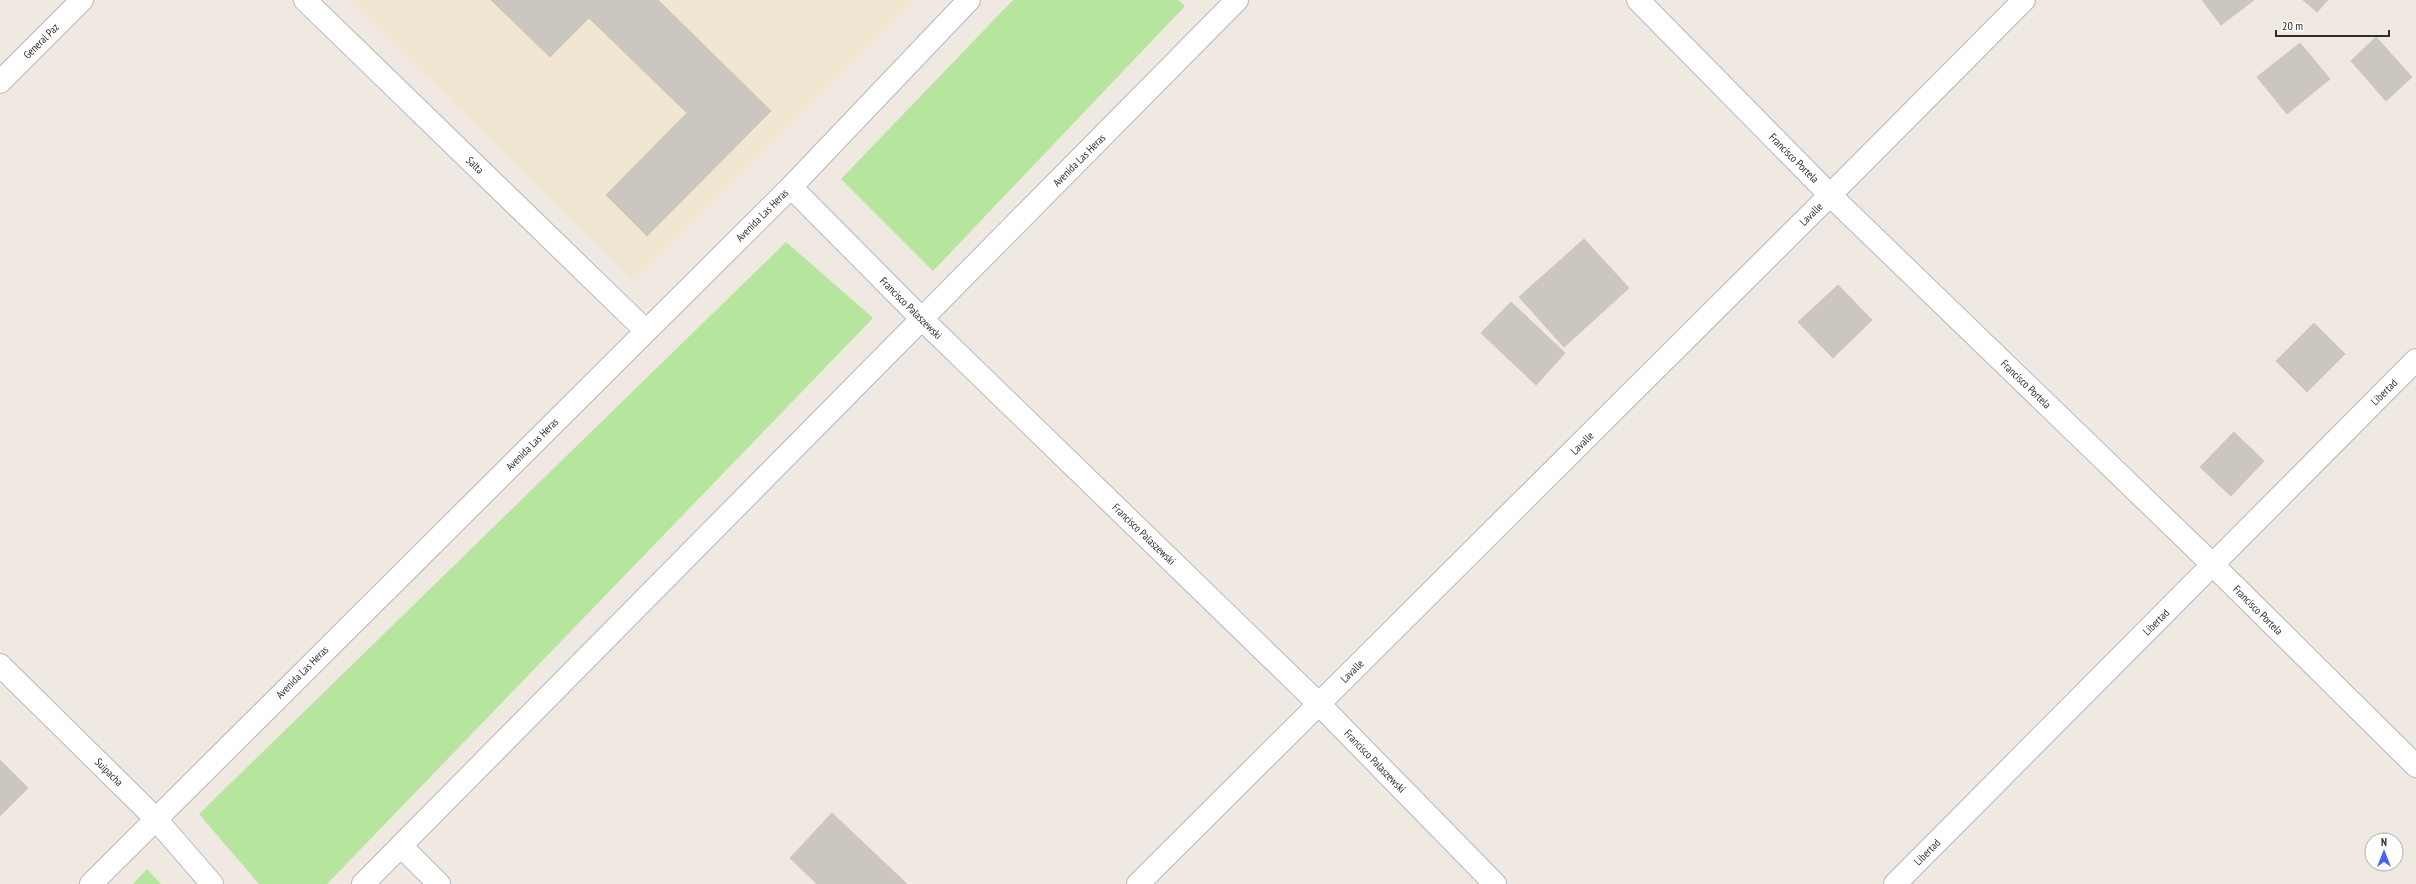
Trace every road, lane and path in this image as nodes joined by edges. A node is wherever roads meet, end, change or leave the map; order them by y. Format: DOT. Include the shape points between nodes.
graph roads {
  1 [pos="82,0"];
  2 [pos="305,0"];
  3 [pos="969,0"];
  4 [pos="1638,0"];
  5 [pos="2024,0"];
  6 [pos="1232,2"];
  7 [pos="0,82"];
  8 [pos="791,187"];
  9 [pos="1830,195"];
  10 [pos="922,319"];
  11 [pos="645,330"];
  12 [pos="2416,360"];
  13 [pos="2212,565"];
  14 [pos="0,665"];
  15 [pos="1319,704"];
  16 [pos="2416,766"];
  17 [pos="155,818"];
  18 [pos="401,846"];
  19 [pos="91,884"];
  20 [pos="212,884"];
  21 [pos="363,884"];
  22 [pos="440,884"];
  23 [pos="1138,884"];
  24 [pos="1495,884"];
  25 [pos="1895,884"];
  1 -- 7 [label="street, General Paz"];
  2 -- 11 [label="street, Salta"];
  3 -- 8 [label="street, Avenida Las Heras"];
  4 -- 9 [label="street, Francisco Portela"];
  5 -- 9 [label="street, Lavalle"];
  6 -- 10 [label="street, Avenida Las Heras"];
  8 -- 10 [label="street, Francisco Palaszewski"];
  8 -- 11 [label="street, Avenida Las Heras"];
  9 -- 13 [label="street, Francisco Portela"];
  9 -- 15 [label="street, Lavalle"];
  10 -- 15 [label="street, Francisco Palaszewski"];
  10 -- 18 [label="street, Avenida Las Heras"];
  11 -- 17 [label="street, Avenida Las Heras"];
  12 -- 13 [label="street, Libertad"];
  13 -- 16 [label="street, Francisco Portela"];
  13 -- 25 [label="street, Libertad"];
  14 -- 17 [label="street, Suipacha"];
  15 -- 23 [label="street, Lavalle"];
  15 -- 24 [label="street, Francisco Palaszewski"];
  17 -- 19 [label="street, Avenida Las Heras"];
  17 -- 20 [label="street, Suipacha"];
  18 -- 21 [label="street, Avenida Las Heras"];
  18 -- 22 [label="street"];
}
